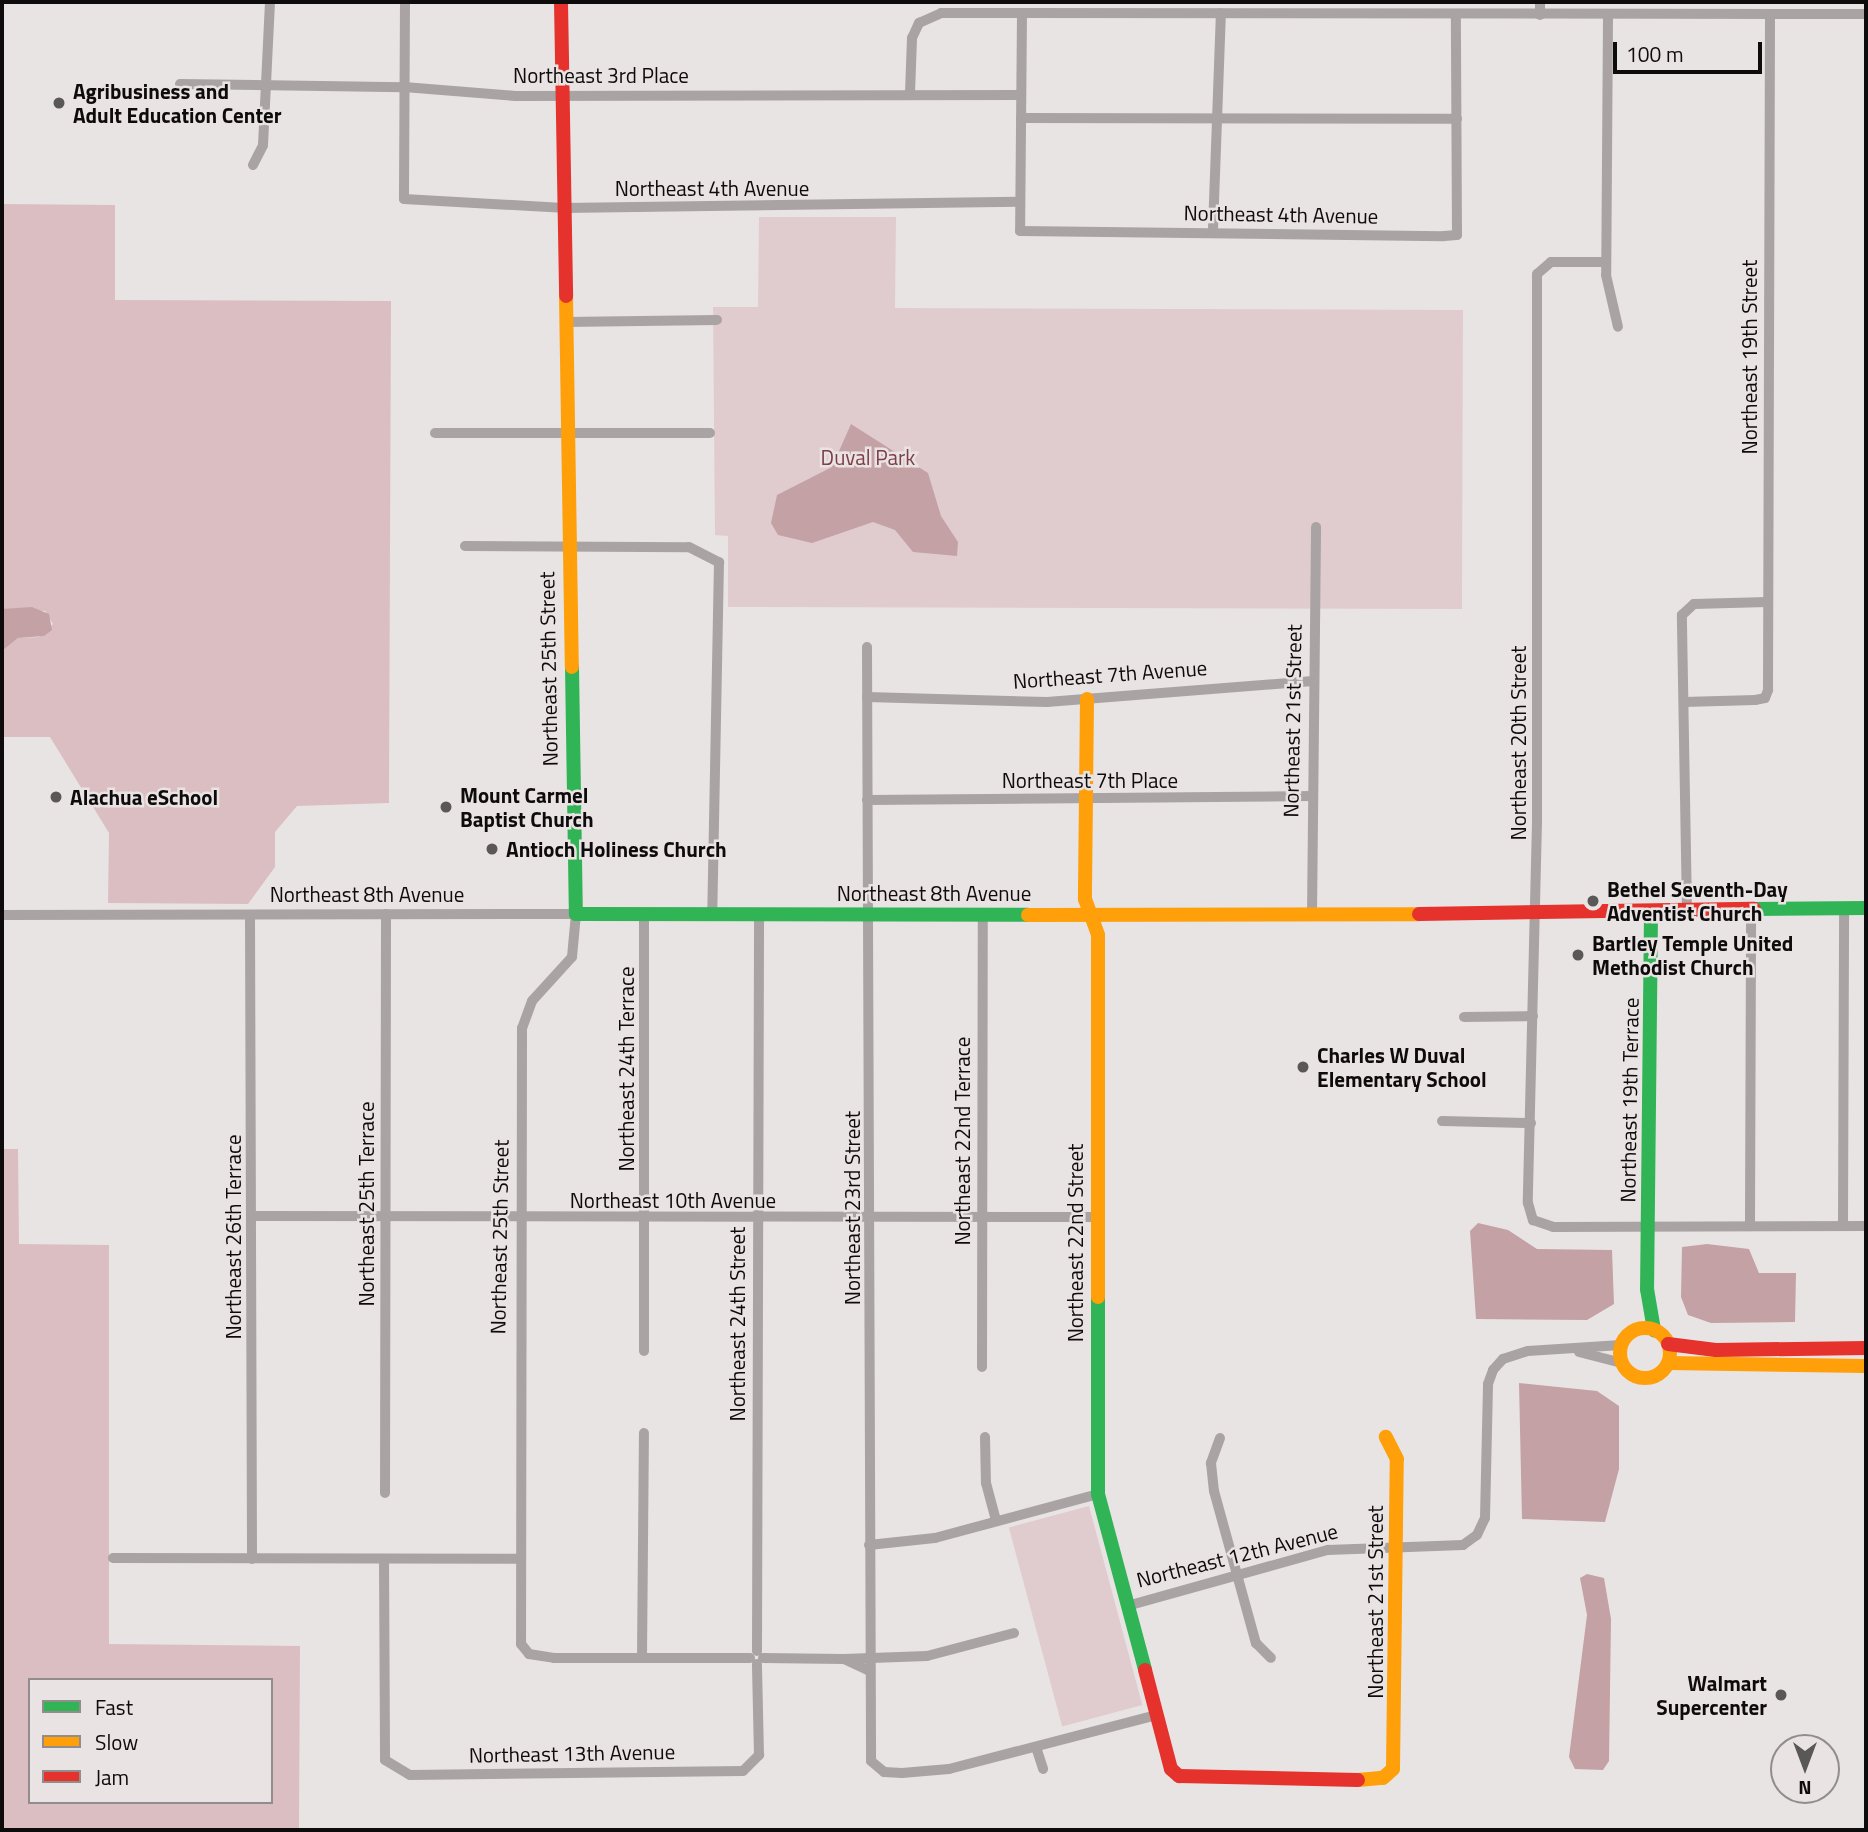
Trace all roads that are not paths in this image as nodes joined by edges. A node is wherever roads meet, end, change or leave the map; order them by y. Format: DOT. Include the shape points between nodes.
graph roads {
  1 [pos="270,2"];
  2 [pos="405,2"];
  3 [pos="561,2"];
  4 [pos="1540,2"];
  5 [pos="1835,2"];
  6 [pos="1076,7"];
  7 [pos="1234,7"];
  8 [pos="1022,13"];
  9 [pos="1221,13"];
  10 [pos="1456,15"];
  11 [pos="1540,15"];
  12 [pos="1770,15"];
  13 [pos="1835,15"];
  14 [pos="1866,15"];
  15 [pos="1608,16"];
  16 [pos="180,84"];
  17 [pos="264,85"];
  18 [pos="404,87"];
  19 [pos="910,93"];
  20 [pos="1021,95"];
  21 [pos="562,96"];
  22 [pos="1216,117"];
  23 [pos="1021,118"];
  24 [pos="1457,119"];
  25 [pos="253,165"];
  26 [pos="1020,202"];
  27 [pos="563,208"];
  28 [pos="1213,229"];
  29 [pos="1606,262"];
  30 [pos="717,320"];
  31 [pos="565,322"];
  32 [pos="1618,327"];
  33 [pos="435,433"];
  34 [pos="710,433"];
  35 [pos="566,436"];
  36 [pos="1316,527"];
  37 [pos="465,546"];
  38 [pos="567,548"];
  39 [pos="1767,602"];
  40 [pos="867,647"];
  41 [pos="1313,681"];
  42 [pos="867,696"];
  43 [pos="1087,699"];
  44 [pos="1684,702"];
  45 [pos="1312,796"];
  46 [pos="867,800"];
  47 [pos="1088,800"];
  48 [pos="1866,908"];
  49 [pos="1844,909"];
  50 [pos="1751,910"];
  51 [pos="1687,911"];
  52 [pos="1651,912"];
  53 [pos="644,913"];
  54 [pos="712,913"];
  55 [pos="759,913"];
  56 [pos="870,913"];
  57 [pos="1535,913"];
  58 [pos="386,914"];
  59 [pos="576,914"];
  60 [pos="983,914"];
  61 [pos="1095,914"];
  62 [pos="2,915"];
  63 [pos="1311,915"];
  64 [pos="250,916"];
  65 [pos="1533,1016"];
  66 [pos="1464,1017"];
  67 [pos="1442,1121"];
  68 [pos="1531,1123"];
  69 [pos="252,1216"];
  70 [pos="385,1217"];
  71 [pos="1094,1217"];
  72 [pos="520,1219"];
  73 [pos="646,1219"];
  74 [pos="757,1219"];
  75 [pos="871,1219"];
  76 [pos="981,1219"];
  77 [pos="1749,1224"];
  78 [pos="1647,1225"];
  79 [pos="1843,1225"];
  80 [pos="1866,1226"];
  81 [pos="1647,1289"];
  82 [pos="1638,1329"];
  83 [pos="1654,1330"];
  84 [pos="1668,1344"];
  85 [pos="1622,1345"];
  86 [pos="1866,1348"];
  87 [pos="644,1351"];
  88 [pos="1571,1351"];
  89 [pos="1622,1363"];
  90 [pos="1668,1363"];
  91 [pos="1866,1366"];
  92 [pos="982,1367"];
  93 [pos="644,1433"];
  94 [pos="985,1437"];
  95 [pos="1387,1437"];
  96 [pos="1220,1438"];
  97 [pos="385,1493"];
  98 [pos="1098,1494"];
  99 [pos="996,1521"];
  100 [pos="869,1545"];
  101 [pos="1396,1546"];
  102 [pos="113,1559"];
  103 [pos="252,1559"];
  104 [pos="384,1559"];
  105 [pos="519,1559"];
  106 [pos="1236,1577"];
  107 [pos="1127,1606"];
  108 [pos="1014,1633"];
  109 [pos="870,1655"];
  110 [pos="642,1657"];
  111 [pos="757,1658"];
  112 [pos="1271,1658"];
  113 [pos="844,1659"];
  114 [pos="870,1671"];
  115 [pos="1157,1715"];
  116 [pos="1036,1747"];
  117 [pos="749,1765"];
  118 [pos="1043,1769"];
  119 [pos="1179,1776"];
  1 -- 17 [label="street"];
  2 -- 18 [label="street"];
  3 -- 21 [label="street, Northeast 25th Street"];
  4 -- 11 [label="street"];
  5 -- 13 [label="street"];
  6 -- 8 [label="street"];
  6 -- 9 [label="street"];
  7 -- 9 [label="street"];
  7 -- 10 [label="street"];
  8 -- 19 [label="street" via="928,17 912,38"];
  8 -- 20 [label="street"];
  9 -- 22 [label="street"];
  10 -- 11 [label="street"];
  10 -- 24 [label="street"];
  11 -- 15 [label="street"];
  12 -- 13 [label="street"];
  12 -- 15 [label="street"];
  12 -- 39 [label="street, Northeast 19th Street"];
  13 -- 14 [label="street"];
  15 -- 29 [label="street"];
  16 -- 17 [label="street, Northeast 3rd Place"];
  17 -- 18 [label="street, Northeast 3rd Place"];
  17 -- 25 [label="street" via="263,145"];
  18 -- 21 [label="street, Northeast 3rd Place"];
  18 -- 27 [label="street, Northeast 4th Avenue" via="404,199"];
  19 -- 20 [label="street, Northeast 3rd Place"];
  19 -- 21 [label="street, Northeast 3rd Place"];
  20 -- 23 [label="street"];
  21 -- 27 [label="street, Northeast 25th Street"];
  22 -- 23 [label="street"];
  22 -- 24 [label="street"];
  22 -- 28 [label="street"];
  23 -- 26 [label="street"];
  24 -- 28 [label="street, Northeast 4th Avenue" via="1457,235"];
  26 -- 27 [label="street, Northeast 4th Avenue"];
  26 -- 28 [label="street, Northeast 4th Avenue" via="1020,231"];
  27 -- 31 [label="street, Northeast 25th Street"];
  29 -- 32 [label="street"];
  29 -- 57 [label="street, Northeast 20th Street" via="1551,262 1540,267"];
  30 -- 31 [label="street"];
  31 -- 35 [label="street, Northeast 25th Street"];
  33 -- 35 [label="street"];
  34 -- 35 [label="street"];
  35 -- 38 [label="street, Northeast 25th Street"];
  36 -- 41 [label="street, Northeast 21st Street"];
  37 -- 38 [label="street"];
  38 -- 54 [label="street" via="689,547 707,552 719,562"];
  38 -- 59 [label="street, Northeast 25th Street"];
  39 -- 44 [label="street" via="1694,604 1682,615"];
  39 -- 44 [label="street, Northeast 19th Street" via="1765,698"];
  40 -- 42 [label="street, Northeast 23rd Street"];
  41 -- 43 [label="street, Northeast 7th Avenue"];
  41 -- 45 [label="street, Northeast 21st Street"];
  42 -- 43 [label="street, Northeast 7th Avenue"];
  42 -- 46 [label="street, Northeast 23rd Street"];
  43 -- 47 [label="street, Northeast 22nd Street"];
  44 -- 51 [label="street"];
  45 -- 47 [label="street, Northeast 7th Place"];
  45 -- 63 [label="street, Northeast 21st Street"];
  46 -- 47 [label="street, Northeast 7th Place"];
  46 -- 56 [label="street, Northeast 23rd Street"];
  47 -- 61 [label="street, Northeast 22nd Street" via="1085,900"];
  48 -- 49 [label="street, Northeast 8th Avenue"];
  49 -- 50 [label="street, Northeast 8th Avenue"];
  49 -- 79 [label="street"];
  50 -- 51 [label="street, Northeast 8th Avenue"];
  50 -- 77 [label="street"];
  51 -- 52 [label="street, Northeast 8th Avenue"];
  52 -- 57 [label="street, Northeast 8th Avenue"];
  52 -- 78 [label="street, Northeast 19th Terrace"];
  53 -- 54 [label="street, Northeast 8th Avenue"];
  53 -- 59 [label="street, Northeast 8th Avenue"];
  53 -- 73 [label="street, Northeast 24th Terrace"];
  54 -- 55 [label="street, Northeast 8th Avenue"];
  55 -- 56 [label="street, Northeast 8th Avenue"];
  55 -- 74 [label="street, Northeast 24th Street"];
  56 -- 60 [label="street, Northeast 8th Avenue"];
  56 -- 75 [label="street, Northeast 23rd Street"];
  57 -- 63 [label="street, Northeast 8th Avenue"];
  57 -- 65 [label="street, Northeast 20th Street"];
  58 -- 59 [label="street, Northeast 8th Avenue"];
  58 -- 64 [label="street, Northeast 8th Avenue"];
  58 -- 70 [label="street, Northeast 25th Terrace"];
  59 -- 72 [label="street, Northeast 25th Street" via="572,957 532,1002 522,1028"];
  60 -- 61 [label="street, Northeast 8th Avenue"];
  60 -- 76 [label="street, Northeast 22nd Terrace"];
  61 -- 63 [label="street, Northeast 8th Avenue"];
  61 -- 71 [label="street, Northeast 22nd Street"];
  62 -- 64 [label="street, Northeast 8th Avenue"];
  64 -- 69 [label="street, Northeast 26th Terrace"];
  65 -- 66 [label="street"];
  65 -- 68 [label="street, Northeast 20th Street"];
  67 -- 68 [label="street"];
  68 -- 78 [label="street, Northeast 20th Street" via="1528,1203 1533,1220 1553,1227"];
  69 -- 70 [label="street, Northeast 10th Avenue"];
  69 -- 103 [label="street, Northeast 26th Terrace"];
  70 -- 72 [label="street, Northeast 10th Avenue"];
  70 -- 97 [label="street, Northeast 25th Terrace"];
  71 -- 76 [label="street, Northeast 10th Avenue"];
  71 -- 98 [label="street, Northeast 22nd Street"];
  72 -- 73 [label="street, Northeast 10th Avenue"];
  72 -- 105 [label="street, Northeast 25th Street"];
  73 -- 74 [label="street, Northeast 10th Avenue"];
  73 -- 87 [label="street, Northeast 24th Terrace"];
  74 -- 75 [label="street, Northeast 10th Avenue"];
  74 -- 111 [label="street, Northeast 24th Street"];
  75 -- 76 [label="street, Northeast 10th Avenue"];
  75 -- 100 [label="street, Northeast 23rd Street"];
  76 -- 92 [label="street, Northeast 22nd Terrace"];
  77 -- 78 [label="street"];
  77 -- 79 [label="street"];
  78 -- 81 [label="street, Northeast 19th Terrace"];
  79 -- 80 [label="street"];
  81 -- 82 [label="street, Northeast 19th Terrace"];
  81 -- 83 [label="street, Northeast 19th Terrace"];
  82 -- 83 [label="street"];
  82 -- 85 [label="street"];
  83 -- 84 [label="street"];
  84 -- 86 [label="street" via="1716,1350"];
  84 -- 90 [label="street"];
  85 -- 88 [label="street"];
  85 -- 89 [label="street"];
  88 -- 89 [label="street"];
  88 -- 101 [label="street, Northeast 12th Avenue" via="1517,1353 1493,1370 1488,1384 1481,1526 1463,1545"];
  89 -- 90 [label="street" via="1633,1375 1646,1378"];
  90 -- 91 [label="street"];
  93 -- 110 [label="street"];
  94 -- 99 [label="street" via="986,1483"];
  95 -- 101 [label="street, Northeast 21st Street" via="1396,1459"];
  96 -- 106 [label="street" via="1211,1463 1214,1491"];
  98 -- 99 [label="street"];
  98 -- 107 [label="street, Northeast 22nd Street"];
  99 -- 100 [label="street" via="906,1544"];
  100 -- 109 [label="street, Northeast 23rd Street"];
  101 -- 106 [label="street, Northeast 12th Avenue" via="1328,1550"];
  101 -- 119 [label="street, Northeast 21st Street" via="1392,1769 1383,1778 1366,1780"];
  102 -- 103 [label="street"];
  103 -- 104 [label="street"];
  104 -- 105 [label="street"];
  104 -- 117 [label="street, Northeast 13th Avenue" via="385,1760 410,1775 743,1771"];
  105 -- 110 [label="street, Northeast 25th Street" via="521,1644 526,1650 554,1658"];
  106 -- 107 [label="street, Northeast 12th Avenue"];
  106 -- 112 [label="street" via="1256,1643"];
  107 -- 115 [label="street, Northeast 22nd Street"];
  108 -- 109 [label="street" via="927,1656"];
  109 -- 113 [label="street"];
  109 -- 114 [label="street, Northeast 23rd Street"];
  110 -- 111 [label="street"];
  111 -- 113 [label="street"];
  111 -- 117 [label="street, Northeast 24th Street" via="759,1755"];
  113 -- 114 [label="street"];
  114 -- 116 [label="street, Northeast 23rd Street" via="870,1750 876,1767 902,1773 949,1769"];
  115 -- 116 [label="street"];
  115 -- 119 [label="street, Northeast 22nd Street" via="1171,1769"];
  116 -- 118 [label="street"];
}
